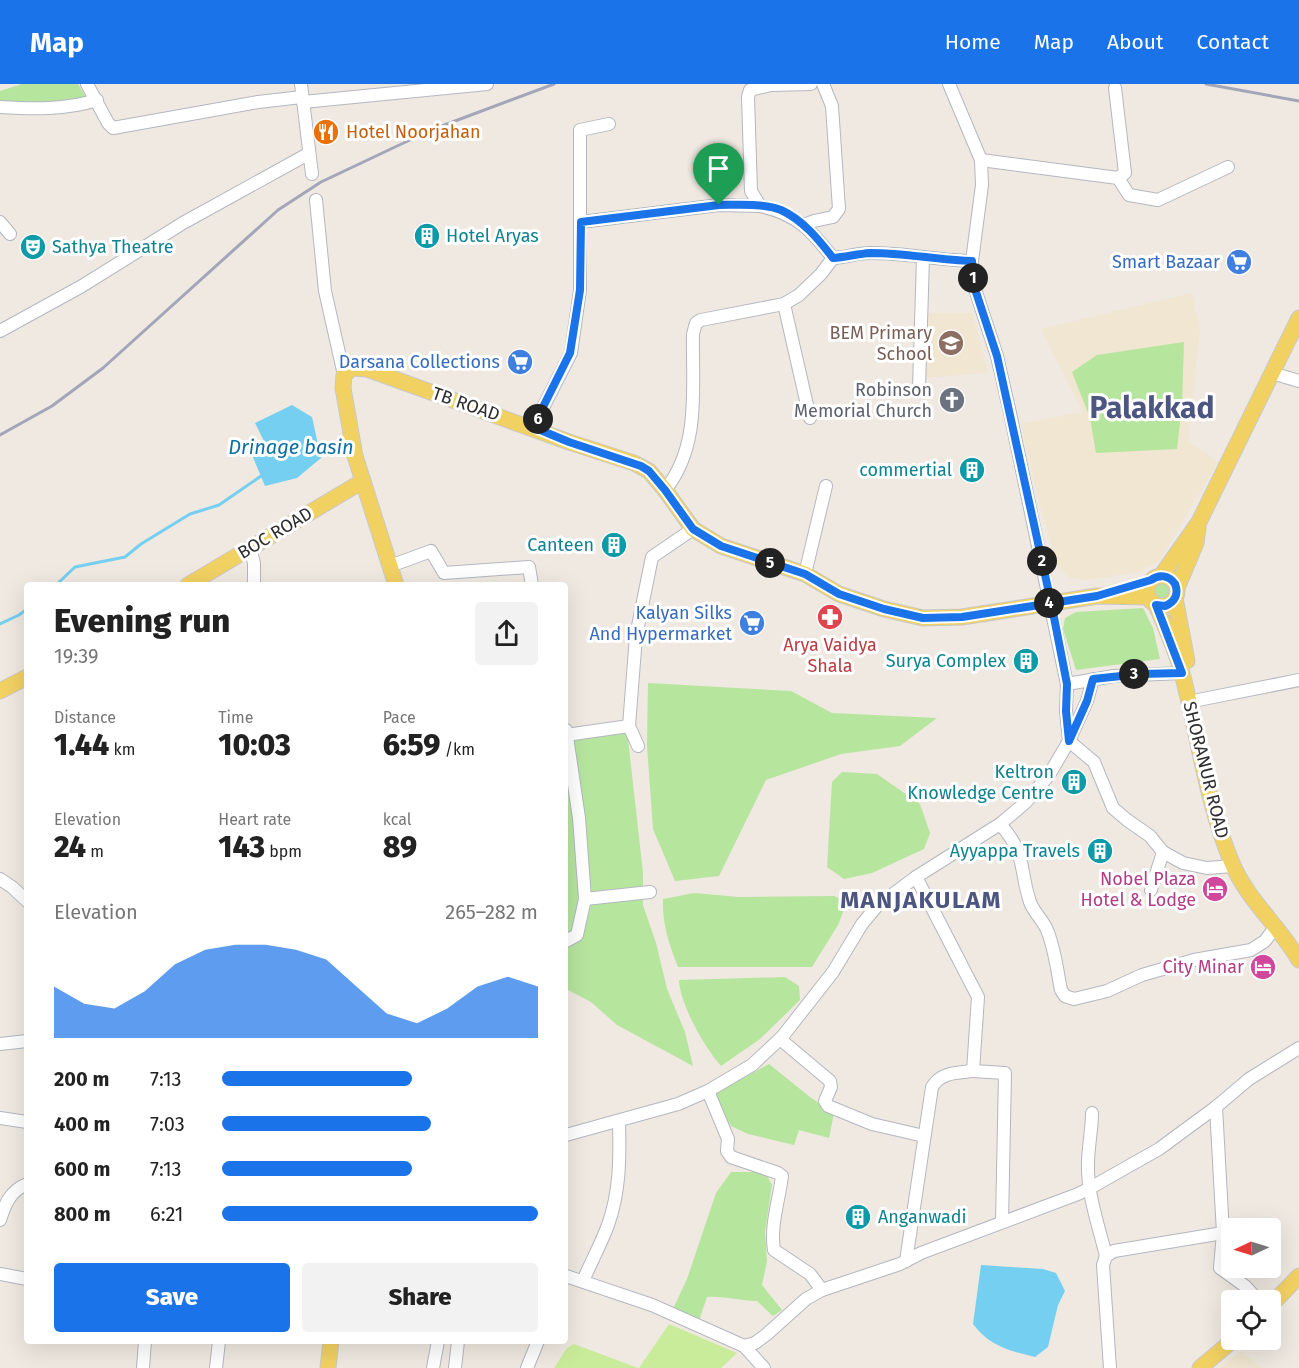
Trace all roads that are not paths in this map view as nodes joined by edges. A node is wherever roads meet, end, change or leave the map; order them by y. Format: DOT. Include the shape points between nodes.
graph roads {
  1 [pos="87,84"];
  2 [pos="487,84"];
  3 [pos="811,84"];
  4 [pos="823,84"];
  5 [pos="949,84"];
  6 [pos="1115,88"];
  7 [pos="302,94"];
  8 [pos="97,100"];
  9 [pos="0,107"];
  10 [pos="609,124"];
  11 [pos="308,154"];
  12 [pos="981,160"];
  13 [pos="1228,167"];
  14 [pos="312,174"];
  15 [pos="1118,178"];
  16 [pos="316,200"];
  17 [pos="760,206"];
  18 [pos="0,222"];
  19 [pos="581,222"];
  20 [pos="804,225"];
  21 [pos="10,234"];
  22 [pos="833,258"];
  23 [pos="923,258"];
  24 [pos="972,261"];
  25 [pos="784,304"];
  26 [pos="1299,318"];
  27 [pos="0,331"];
  28 [pos="1272,373"];
  29 [pos="344,375"];
  30 [pos="1299,381"];
  31 [pos="919,387"];
  32 [pos="810,418"];
  33 [pos="533,427"];
  34 [pos="363,481"];
  35 [pos="826,486"];
  36 [pos="665,490"];
  37 [pos="1199,522"];
  38 [pos="693,529"];
  39 [pos="250,548"];
  40 [pos="390,566"];
  41 [pos="805,574"];
  42 [pos="1156,578"];
  43 [pos="193,582"];
  44 [pos="254,582"];
  45 [pos="395,582"];
  46 [pos="532,582"];
  47 [pos="1176,593"];
  48 [pos="1097,596"];
  49 [pos="1152,601"];
  50 [pos="1051,602"];
  51 [pos="1182,673"];
  52 [pos="24,679"];
  53 [pos="1093,679"];
  54 [pos="1299,680"];
  55 [pos="1067,684"];
  56 [pos="0,691"];
  57 [pos="1192,701"];
  58 [pos="629,726"];
  59 [pos="568,735"];
  60 [pos="1069,741"];
  61 [pos="638,746"];
  62 [pos="568,748"];
  63 [pos="1000,824"];
  64 [pos="1163,852"];
  65 [pos="1233,866"];
  66 [pos="916,877"];
  67 [pos="0,879"];
  68 [pos="1151,890"];
  69 [pos="650,892"];
  70 [pos="24,898"];
  71 [pos="585,899"];
  72 [pos="1276,926"];
  73 [pos="568,940"];
  74 [pos="1299,960"];
  75 [pos="780,1039"];
  76 [pos="24,1041"];
  77 [pos="0,1044"];
  78 [pos="1299,1048"];
  79 [pos="973,1071"];
  80 [pos="708,1091"];
  81 [pos="1216,1107"];
  82 [pos="1092,1113"];
  83 [pos="0,1118"];
  84 [pos="24,1122"];
  85 [pos="619,1122"];
  86 [pos="568,1135"];
  87 [pos="924,1136"];
  88 [pos="24,1185"];
  89 [pos="1090,1188"];
  90 [pos="1222,1218"];
  91 [pos="0,1220"];
  92 [pos="1002,1222"];
  93 [pos="1221,1233"];
  94 [pos="1106,1256"];
  95 [pos="906,1261"];
  96 [pos="0,1274"];
  97 [pos="1299,1276"];
  98 [pos="24,1278"];
  99 [pos="1234,1278"];
  100 [pos="568,1279"];
  101 [pos="583,1281"];
  102 [pos="822,1290"];
  103 [pos="1249,1290"];
  104 [pos="1281,1295"];
  105 [pos="145,1344"];
  106 [pos="219,1344"];
  107 [pos="331,1344"];
  108 [pos="437,1344"];
  109 [pos="458,1344"];
  110 [pos="537,1344"];
  111 [pos="744,1346"];
  112 [pos="1221,1350"];
  113 [pos="759,1366"];
  114 [pos="143,1368"];
  115 [pos="216,1368"];
  116 [pos="328,1368"];
  117 [pos="433,1368"];
  118 [pos="455,1368"];
  119 [pos="527,1368"];
  120 [pos="1110,1368"];
  121 [pos="1200,1368"];
  1 -- 8 [label="street"];
  2 -- 7 [label="street"];
  3 -- 17 [label="street" via="750,90 751,191"];
  4 -- 20 [label="street" via="832,106 838,209 833,217"];
  5 -- 12 [label="street"];
  6 -- 15 [label="street" via="1125,173"];
  7 -- 8 [label="street" via="113,128"];
  7 -- 11 [label="street"];
  8 -- 9 [label="street" via="37,109"];
  10 -- 19 [label="street" via="580,130"];
  11 -- 14 [label="street"];
  11 -- 27 [label="street"];
  12 -- 15 [label="street"];
  12 -- 24 [label="street" via="982,185"];
  13 -- 15 [label="street" via="1158,200 1130,195"];
  16 -- 29 [label="street" via="326,291"];
  17 -- 19 [label="street" via="719,205"];
  17 -- 20 [label="street" via="781,210"];
  18 -- 21 [label="street"];
  19 -- 33 [label="street" via="580,290 570,353"];
  20 -- 22 [label="street"];
  22 -- 23 [label="street" via="868,253"];
  22 -- 25 [label="street" via="799,295"];
  23 -- 24 [label="street"];
  23 -- 31 [label="street"];
  24 -- 50 [label="street" via="973,283 997,356"];
  25 -- 32 [label="street"];
  25 -- 36 [label="street" via="696,323 691,430 680,467"];
  26 -- 28 [label="main road"];
  28 -- 30 [label="street"];
  28 -- 37 [label="main road"];
  29 -- 33 [label="main road, TB ROAD" via="352,368 367,369"];
  29 -- 34 [label="main road" via="355,456"];
  33 -- 36 [label="main road, TB ROAD" via="641,466"];
  34 -- 39 [label="main road, BOC ROAD"];
  34 -- 40 [label="main road"];
  35 -- 41 [label="street"];
  36 -- 38 [label="main road, TB ROAD"];
  37 -- 42 [label="main road"];
  37 -- 47 [label="main road" via="1196,543"];
  38 -- 41 [label="main road, TB ROAD" via="721,546"];
  38 -- 58 [label="street" via="652,556 636,636"];
  39 -- 43 [label="main road, BOC ROAD"];
  39 -- 44 [label="street"];
  40 -- 45 [label="main road"];
  40 -- 46 [label="street" via="431,551 444,573 529,567"];
  41 -- 50 [label="main road, TB ROAD" via="839,594 923,618 962,617"];
  42 -- 47 [label="main road" via="1173,580"];
  42 -- 48 [label="main road"];
  42 -- 49 [label="main road" via="1147,588"];
  47 -- 49 [label="main road" via="1165,606"];
  47 -- 57 [label="main road, SHORANUR ROAD"];
  48 -- 49 [label="main road, TB ROAD"];
  48 -- 50 [label="main road, TB ROAD"];
  49 -- 51 [label="main road, SHORANUR ROAD"];
  50 -- 55 [label="street"];
  51 -- 53 [label="street"];
  51 -- 57 [label="main road, SHORANUR ROAD"];
  52 -- 56 [label="main road"];
  53 -- 55 [label="street"];
  53 -- 60 [label="street"];
  54 -- 57 [label="street"];
  55 -- 60 [label="street"];
  57 -- 65 [label="main road, SHORANUR ROAD" via="1218,819"];
  57 -- 72 [label="main road, SHORANUR ROAD" via="1240,864"];
  58 -- 59 [label="street"];
  58 -- 61 [label="street"];
  60 -- 63 [label="street" via="1049,775"];
  60 -- 64 [label="street" via="1094,762 1113,808 1150,836"];
  62 -- 71 [label="street"];
  63 -- 66 [label="street"];
  63 -- 72 [label="street" via="1022,860 1030,901 1051,941 1065,996 1089,996 1194,960 1251,950 1265,941"];
  64 -- 65 [label="street" via="1183,863 1207,868"];
  64 -- 68 [label="street"];
  65 -- 72 [label="main road, SHORANUR ROAD"];
  66 -- 75 [label="street" via="877,906 833,972"];
  66 -- 79 [label="street" via="978,997"];
  67 -- 70 [label="street"];
  69 -- 71 [label="street"];
  71 -- 73 [label="street" via="577,935"];
  72 -- 74 [label="main road, SHORANUR ROAD"];
  75 -- 80 [label="street" via="752,1065"];
  75 -- 87 [label="street" via="830,1081 825,1101 828,1106 872,1124"];
  76 -- 77 [label="street"];
  78 -- 81 [label="street" via="1249,1079"];
  79 -- 87 [label="street" via="936,1080"];
  79 -- 92 [label="street" via="1005,1073"];
  80 -- 85 [label="street"];
  80 -- 102 [label="street" via="728,1139 731,1157 782,1176 772,1238 774,1250 810,1274"];
  81 -- 89 [label="street" via="1159,1149"];
  81 -- 90 [label="street"];
  82 -- 89 [label="street"];
  83 -- 84 [label="street"];
  85 -- 86 [label="street"];
  85 -- 101 [label="street" via="616,1200"];
  87 -- 95 [label="street"];
  88 -- 91 [label="street" via="15,1189"];
  89 -- 92 [label="street"];
  89 -- 94 [label="street"];
  92 -- 95 [label="street"];
  93 -- 94 [label="street" via="1114,1251"];
  94 -- 120 [label="street" via="1103,1265"];
  95 -- 102 [label="street"];
  96 -- 98 [label="street"];
  97 -- 104 [label="main road"];
  99 -- 103 [label="street"];
  100 -- 101 [label="street"];
  101 -- 111 [label="street" via="652,1305"];
  102 -- 111 [label="street" via="767,1334"];
  105 -- 114 [label="street"];
  106 -- 115 [label="street"];
  107 -- 116 [label="main road"];
  108 -- 117 [label="street"];
  109 -- 118 [label="street"];
  110 -- 119 [label="street"];
  111 -- 113 [label="street"];
  112 -- 121 [label="main road"];
}
